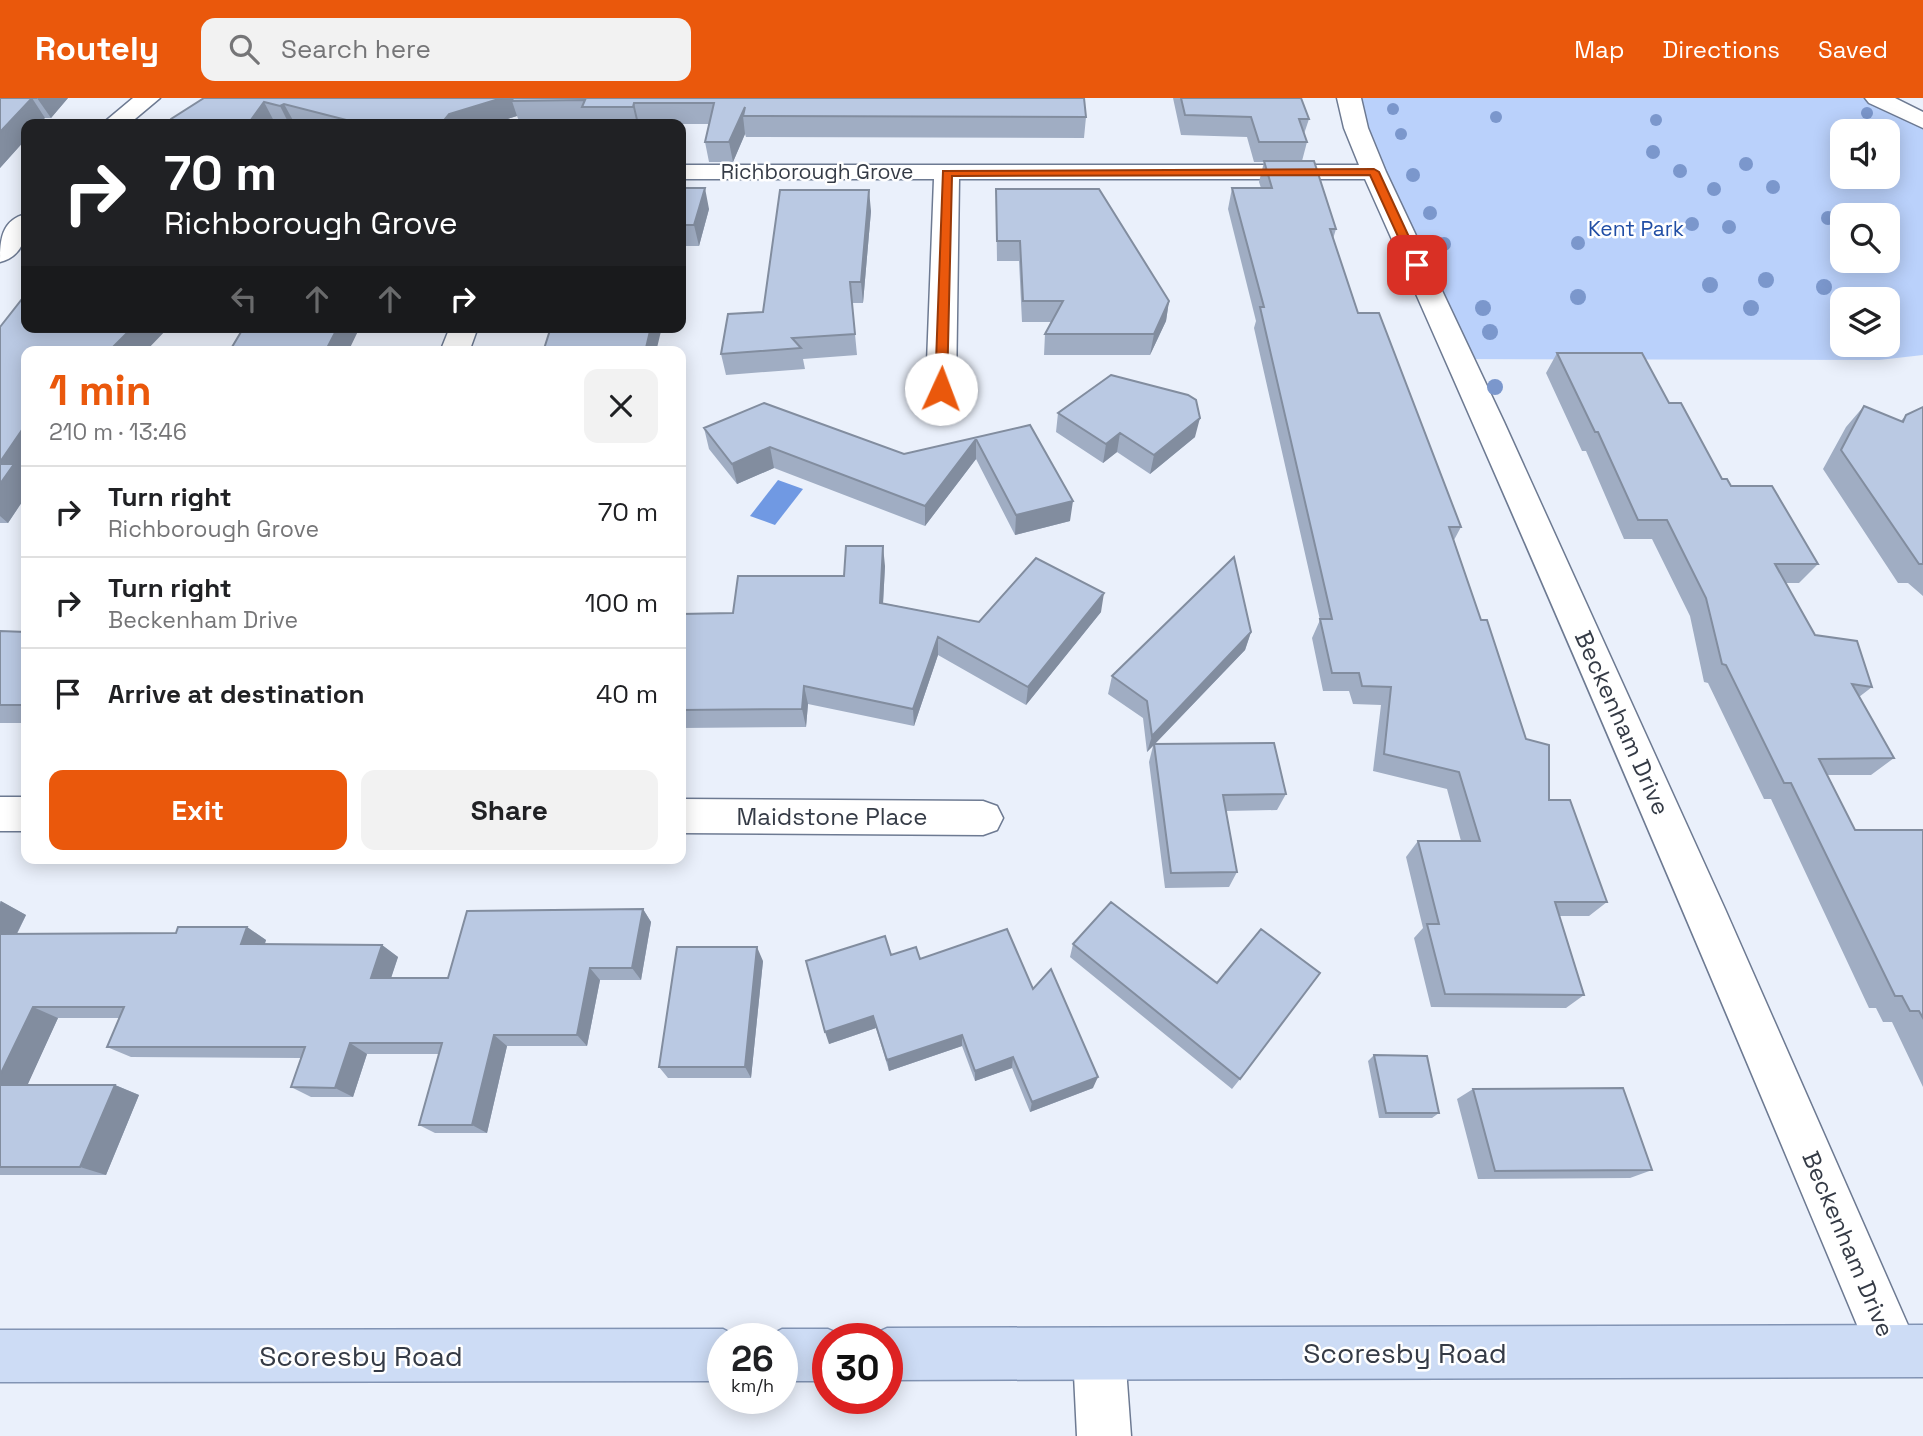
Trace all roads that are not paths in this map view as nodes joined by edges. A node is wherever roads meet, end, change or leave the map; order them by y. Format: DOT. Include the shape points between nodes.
graph roads {
  1 [pos="148,98"];
  2 [pos="1349,98"];
  3 [pos="1877,98"];
  4 [pos="121,119"];
  5 [pos="1923,121"];
  6 [pos="686,172"];
  7 [pos="1374,172"];
  8 [pos="947,173"];
  9 [pos="21,228"];
  10 [pos="0,254"];
  11 [pos="941,389"];
  12 [pos="0,814"];
  13 [pos="21,814"];
  14 [pos="686,816"];
  15 [pos="983,818"];
  16 [pos="1908,1350"];
  17 [pos="903,1354"];
  18 [pos="1099,1354"];
  19 [pos="707,1355"];
  20 [pos="0,1356"];
  21 [pos="1104,1436"];
  1 -- 4 [label="street"];
  2 -- 7 [label="street, Beckenham Drive"];
  3 -- 5 [label="street"];
  6 -- 8 [label="street, Richborough Grove"];
  7 -- 8 [label="street, Richborough Grove"];
  7 -- 16 [label="street, Beckenham Drive"];
  8 -- 11 [label="street"];
  9 -- 10 [label="street"];
  12 -- 13 [label="street"];
  14 -- 15 [label="street, Maidstone Place"];
  16 -- 18 [label="main road, Scoresby Road"];
  17 -- 18 [label="main road, Scoresby Road"];
  18 -- 21 [label="street"];
  19 -- 20 [label="main road, Scoresby Road"];
}
